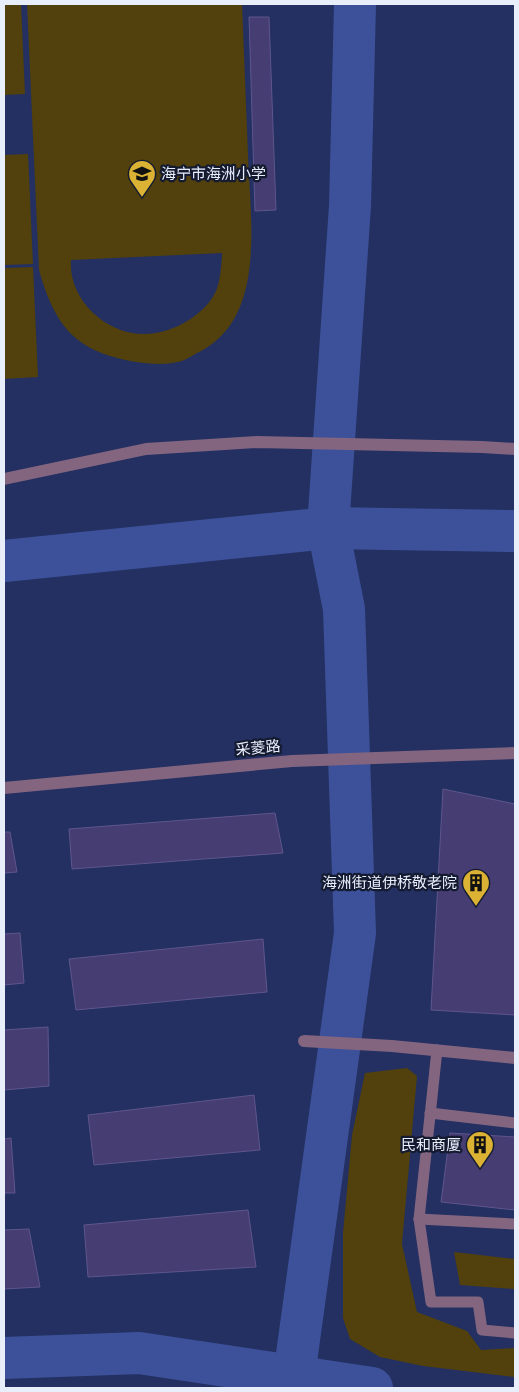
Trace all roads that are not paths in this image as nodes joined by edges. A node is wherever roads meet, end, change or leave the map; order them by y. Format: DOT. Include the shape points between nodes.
graph roads {
  1 [pos="515,449"];
  2 [pos="4,479"];
  3 [pos="515,754"];
  4 [pos="4,788"];
  5 [pos="304,1041"];
  6 [pos="436,1050"];
  7 [pos="515,1058"];
  8 [pos="430,1113"];
  9 [pos="515,1123"];
  10 [pos="419,1219"];
  11 [pos="513,1224"];
  12 [pos="515,1333"];
  1 -- 2 [label="street" via="257,442 146,449"];
  3 -- 4 [label="street, 采菱路" via="292,761"];
  5 -- 6 [label="street"];
  6 -- 7 [label="street"];
  6 -- 8 [label="lane"];
  8 -- 9 [label="lane"];
  8 -- 10 [label="lane"];
  10 -- 11 [label="lane"];
  10 -- 12 [label="lane" via="431,1302 478,1302 482,1330"];
}
